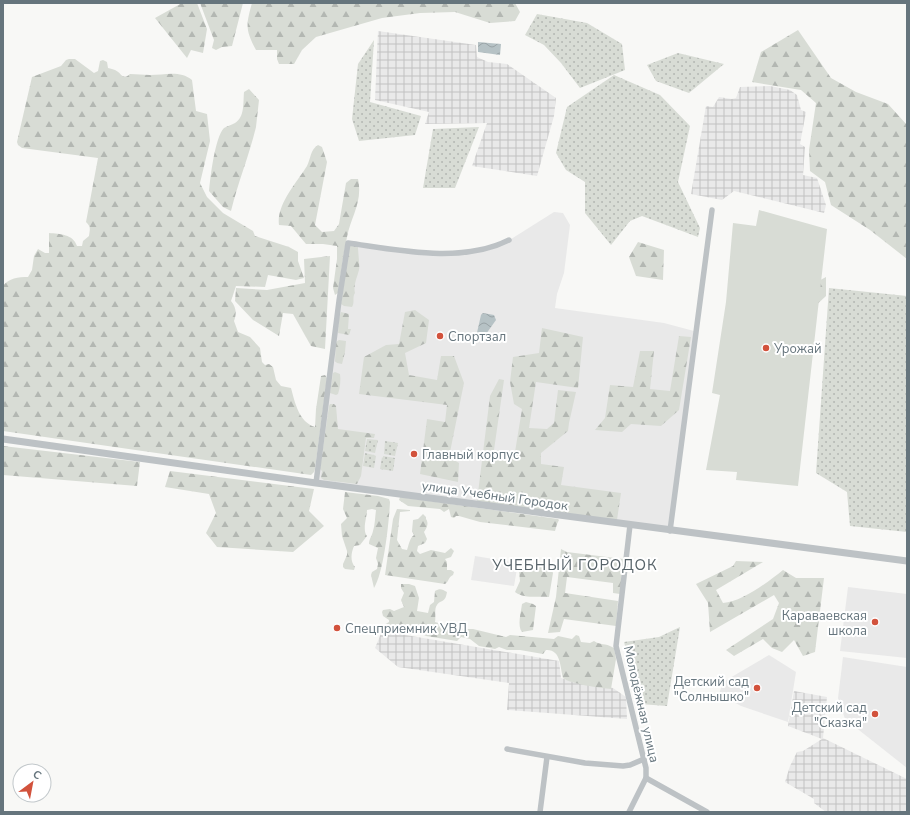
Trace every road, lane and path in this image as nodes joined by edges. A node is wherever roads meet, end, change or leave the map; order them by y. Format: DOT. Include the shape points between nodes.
graph roads {
  1 [pos="712,210"];
  2 [pos="509,240"];
  3 [pos="3,439"];
  4 [pos="316,483"];
  5 [pos="630,525"];
  6 [pos="670,531"];
  7 [pos="907,562"];
  8 [pos="507,750"];
  9 [pos="547,757"];
  10 [pos="644,759"];
  11 [pos="646,778"];
  12 [pos="540,812"];
  13 [pos="629,812"];
  14 [pos="707,812"];
  1 -- 6 [label="street"];
  2 -- 4 [label="street" via="476,250 449,253 408,251 348,243"];
  3 -- 4 [label="street, улица Учебный Городок"];
  4 -- 5 [label="street, улица Учебный Городок"];
  5 -- 6 [label="street, улица Учебный Городок"];
  5 -- 10 [label="street, Молодёжная улица" via="616,646"];
  6 -- 7 [label="street, улица Учебный Городок"];
  8 -- 9 [label="street"];
  9 -- 10 [label="street" via="623,766"];
  9 -- 12 [label="street"];
  10 -- 11 [label="street, Молодёжная улица"];
  11 -- 13 [label="street, Молодёжная улица"];
  11 -- 14 [label="street"];
}
